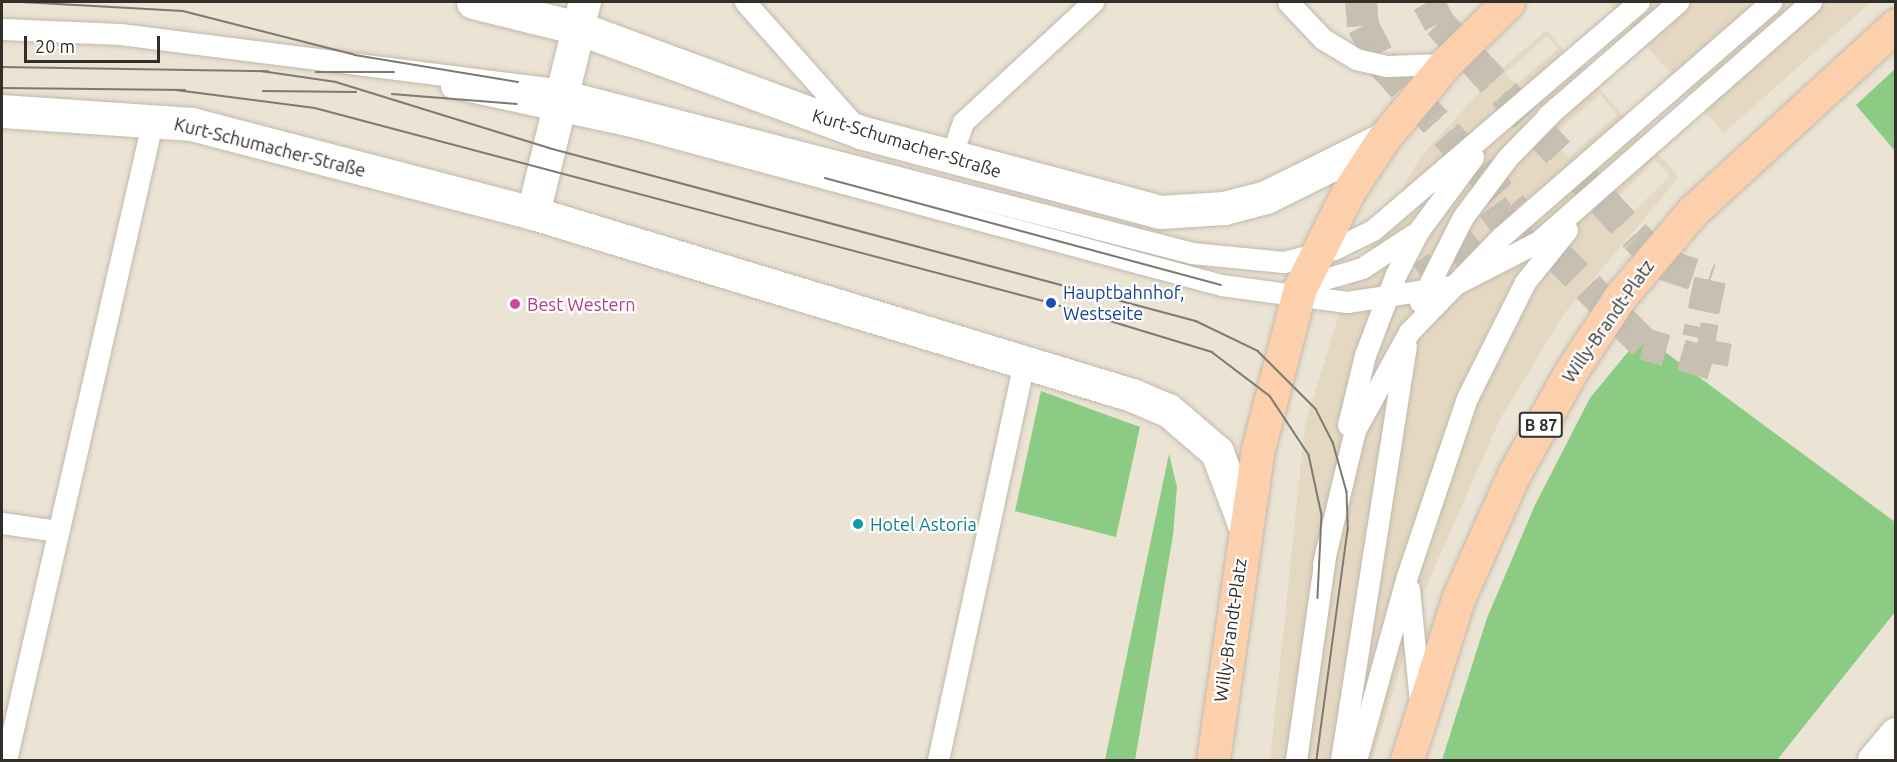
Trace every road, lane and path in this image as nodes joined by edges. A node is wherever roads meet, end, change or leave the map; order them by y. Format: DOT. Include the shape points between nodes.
graph roads {
  1 [pos="473,2"];
  2 [pos="745,2"];
  3 [pos="1093,2"];
  4 [pos="1288,2"];
  5 [pos="1508,2"];
  6 [pos="1639,2"];
  7 [pos="1678,2"];
  8 [pos="1771,2"];
  9 [pos="1811,2"];
  10 [pos="582,15"];
  11 [pos="1896,25"];
  12 [pos="2,29"];
  13 [pos="1445,64"];
  14 [pos="1536,89"];
  15 [pos="559,100"];
  16 [pos="1557,108"];
  17 [pos="2,111"];
  18 [pos="153,119"];
  19 [pos="860,132"];
  20 [pos="1383,139"];
  21 [pos="951,157"];
  22 [pos="1626,166"];
  23 [pos="533,213"];
  24 [pos="1419,230"];
  25 [pos="1314,256"];
  26 [pos="1452,286"];
  27 [pos="1424,291"];
  28 [pos="1299,293"];
  29 [pos="1385,299"];
  30 [pos="1409,332"];
  31 [pos="1024,362"];
  32 [pos="2,523"];
  33 [pos="1244,524"];
  34 [pos="58,531"];
  35 [pos="1323,564"];
  36 [pos="1407,576"];
  37 [pos="1420,708"];
  38 [pos="1896,734"];
  39 [pos="6,760"];
  40 [pos="938,760"];
  41 [pos="1213,760"];
  42 [pos="1296,760"];
  43 [pos="1341,760"];
  44 [pos="1356,760"];
  45 [pos="1407,760"];
  46 [pos="1874,760"];
  1 -- 10 [label="street, Kurt-Schumacher-Straße"];
  2 -- 19 [label="lane"];
  3 -- 21 [label="lane" via="963,122"];
  4 -- 13 [label="lane" via="1323,39 1356,59 1386,66"];
  5 -- 13 [label="main road, Willy-Brandt-Platz"];
  6 -- 14 [label="lane"];
  7 -- 16 [label="lane"];
  8 -- 26 [label="lane"];
  9 -- 22 [label="lane"];
  10 -- 15 [label="street"];
  10 -- 19 [label="street, Kurt-Schumacher-Straße"];
  11 -- 37 [label="main road, Willy-Brandt-Platz / B 87" via="1747,158 1620,297 1570,373 1514,474 1458,599"];
  12 -- 15 [label="lane" via="120,34 394,72"];
  13 -- 20 [label="main road, Willy-Brandt-Platz"];
  14 -- 24 [label="lane" via="1474,156"];
  14 -- 25 [label="lane" via="1373,230"];
  15 -- 23 [label="street"];
  15 -- 25 [label="lane" via="1192,253 1246,261"];
  15 -- 28 [label="lane" via="1215,283"];
  16 -- 24 [label="lane"];
  16 -- 27 [label="lane" via="1477,198"];
  17 -- 18 [label="street, Kurt-Schumacher-Straße"];
  18 -- 23 [label="street, Kurt-Schumacher-Straße"];
  18 -- 34 [label="lane"];
  19 -- 21 [label="street, Kurt-Schumacher-Straße"];
  20 -- 21 [label="street, Kurt-Schumacher-Straße" via="1284,190 1192,212 1112,202"];
  20 -- 25 [label="main road, Willy-Brandt-Platz"];
  22 -- 26 [label="lane" via="1539,242"];
  22 -- 36 [label="lane" via="1525,282 1503,322 1467,398"];
  23 -- 31 [label="street, Kurt-Schumacher-Straße"];
  24 -- 28 [label="lane" via="1362,268"];
  24 -- 29 [label="lane"];
  25 -- 28 [label="main road, Willy-Brandt-Platz"];
  26 -- 27 [label="lane"];
  26 -- 30 [label="lane"];
  27 -- 29 [label="lane"];
  27 -- 30 [label="lane"];
  28 -- 29 [label="lane"];
  28 -- 33 [label="main road, Willy-Brandt-Platz" via="1276,366"];
  29 -- 35 [label="lane" via="1357,384"];
  30 -- 35 [label="lane" via="1355,430"];
  30 -- 43 [label="lane" via="1392,409"];
  31 -- 33 [label="street, Kurt-Schumacher-Straße" via="1168,410 1217,452"];
  31 -- 40 [label="lane"];
  32 -- 34 [label="lane"];
  33 -- 41 [label="main road, Willy-Brandt-Platz"];
  34 -- 39 [label="lane"];
  35 -- 42 [label="lane"];
  36 -- 37 [label="lane"];
  36 -- 44 [label="lane"];
  37 -- 45 [label="main road, Willy-Brandt-Platz / B 87"];
  38 -- 46 [label="street"];
}
